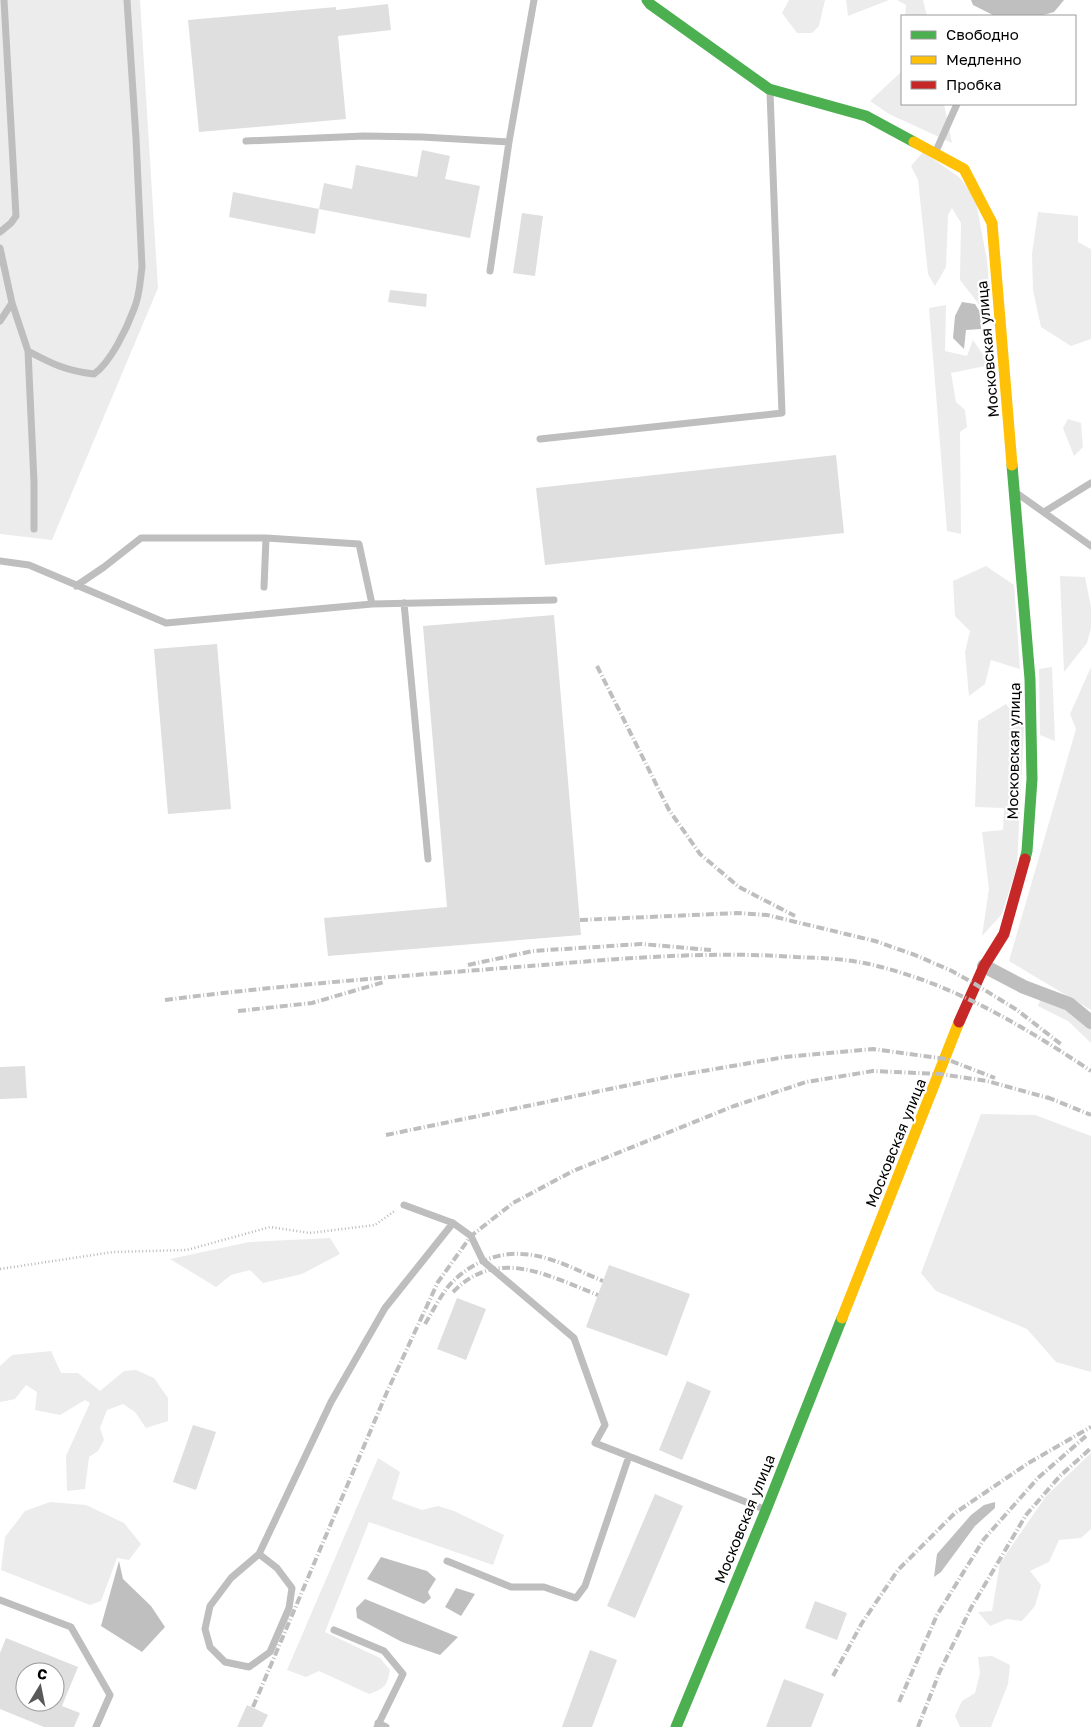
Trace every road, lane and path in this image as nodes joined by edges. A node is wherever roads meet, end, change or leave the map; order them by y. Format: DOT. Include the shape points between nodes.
graph roads {
  1 [pos="4,0"];
  2 [pos="127,0"];
  3 [pos="534,0"];
  4 [pos="648,0"];
  5 [pos="770,89"];
  6 [pos="957,105"];
  7 [pos="246,141"];
  8 [pos="509,142"];
  9 [pos="935,154"];
  10 [pos="0,232"];
  11 [pos="0,248"];
  12 [pos="490,271"];
  13 [pos="12,303"];
  14 [pos="0,321"];
  15 [pos="28,351"];
  16 [pos="540,439"];
  17 [pos="1091,483"];
  18 [pos="1016,492"];
  19 [pos="1044,512"];
  20 [pos="34,529"];
  21 [pos="266,538"];
  22 [pos="1091,546"];
  23 [pos="0,562"];
  24 [pos="76,586"];
  25 [pos="264,587"];
  26 [pos="554,600"];
  27 [pos="404,603"];
  28 [pos="372,604"];
  29 [pos="428,859"];
  30 [pos="984,966"];
  31 [pos="1091,1022"];
  32 [pos="404,1205"];
  33 [pos="453,1223"];
  34 [pos="0,1269"];
  35 [pos="628,1456"];
  36 [pos="766,1510"];
  37 [pos="259,1554"];
  38 [pos="447,1561"];
  39 [pos="0,1600"];
  40 [pos="334,1630"];
  41 [pos="377,1725"];
  42 [pos="96,1727"];
  43 [pos="386,1727"];
  44 [pos="676,1727"];
  1 -- 10 [label="lane" via="16,216"];
  2 -- 15 [label="lane" via="142,266 135,308 110,357 94,374 73,372"];
  3 -- 8 [label="lane"];
  4 -- 5 [label="street, Московская улица"];
  5 -- 9 [label="street, Московская улица" via="866,116"];
  5 -- 16 [label="lane" via="782,413"];
  6 -- 9 [label="lane"];
  7 -- 8 [label="lane" via="422,136"];
  8 -- 12 [label="lane"];
  9 -- 18 [label="street, Московская улица" via="964,169 992,223"];
  11 -- 13 [label="lane"];
  13 -- 14 [label="lane"];
  13 -- 15 [label="lane"];
  15 -- 20 [label="lane"];
  17 -- 19 [label="lane"];
  18 -- 19 [label="lane"];
  18 -- 30 [label="street, Московская улица" via="1030,678 1032,779 1027,851 1004,934"];
  19 -- 22 [label="lane"];
  21 -- 24 [label="lane" via="141,538"];
  21 -- 25 [label="lane"];
  21 -- 28 [label="lane" via="359,544"];
  23 -- 24 [label="lane" via="29,565"];
  24 -- 28 [label="lane" via="166,622"];
  26 -- 27 [label="lane"];
  27 -- 28 [label="lane"];
  27 -- 29 [label="lane"];
  30 -- 31 [label="street" via="1024,987 1068,1004"];
  30 -- 36 [label="street, Московская улица" via="968,999"];
  32 -- 33 [label="lane"];
  32 -- 34 [label="path" via="375,1225 310,1233 270,1227 187,1250 113,1252"];
  33 -- 35 [label="lane" via="470,1236 483,1261 574,1338 605,1424 595,1443"];
  33 -- 37 [label="lane" via="385,1308 330,1402"];
  35 -- 36 [label="lane"];
  35 -- 38 [label="lane" via="585,1586 576,1598 544,1587 511,1587"];
  36 -- 44 [label="street, Московская улица"];
  37 -- 37 [label="lane" via="231,1578 210,1606 205,1629 210,1646 225,1662 249,1667 270,1652 289,1608 292,1588 277,1568"];
  39 -- 42 [label="lane" via="71,1627 110,1694"];
  40 -- 41 [label="lane" via="384,1651 403,1674"];
  41 -- 43 [label="lane"];
}
